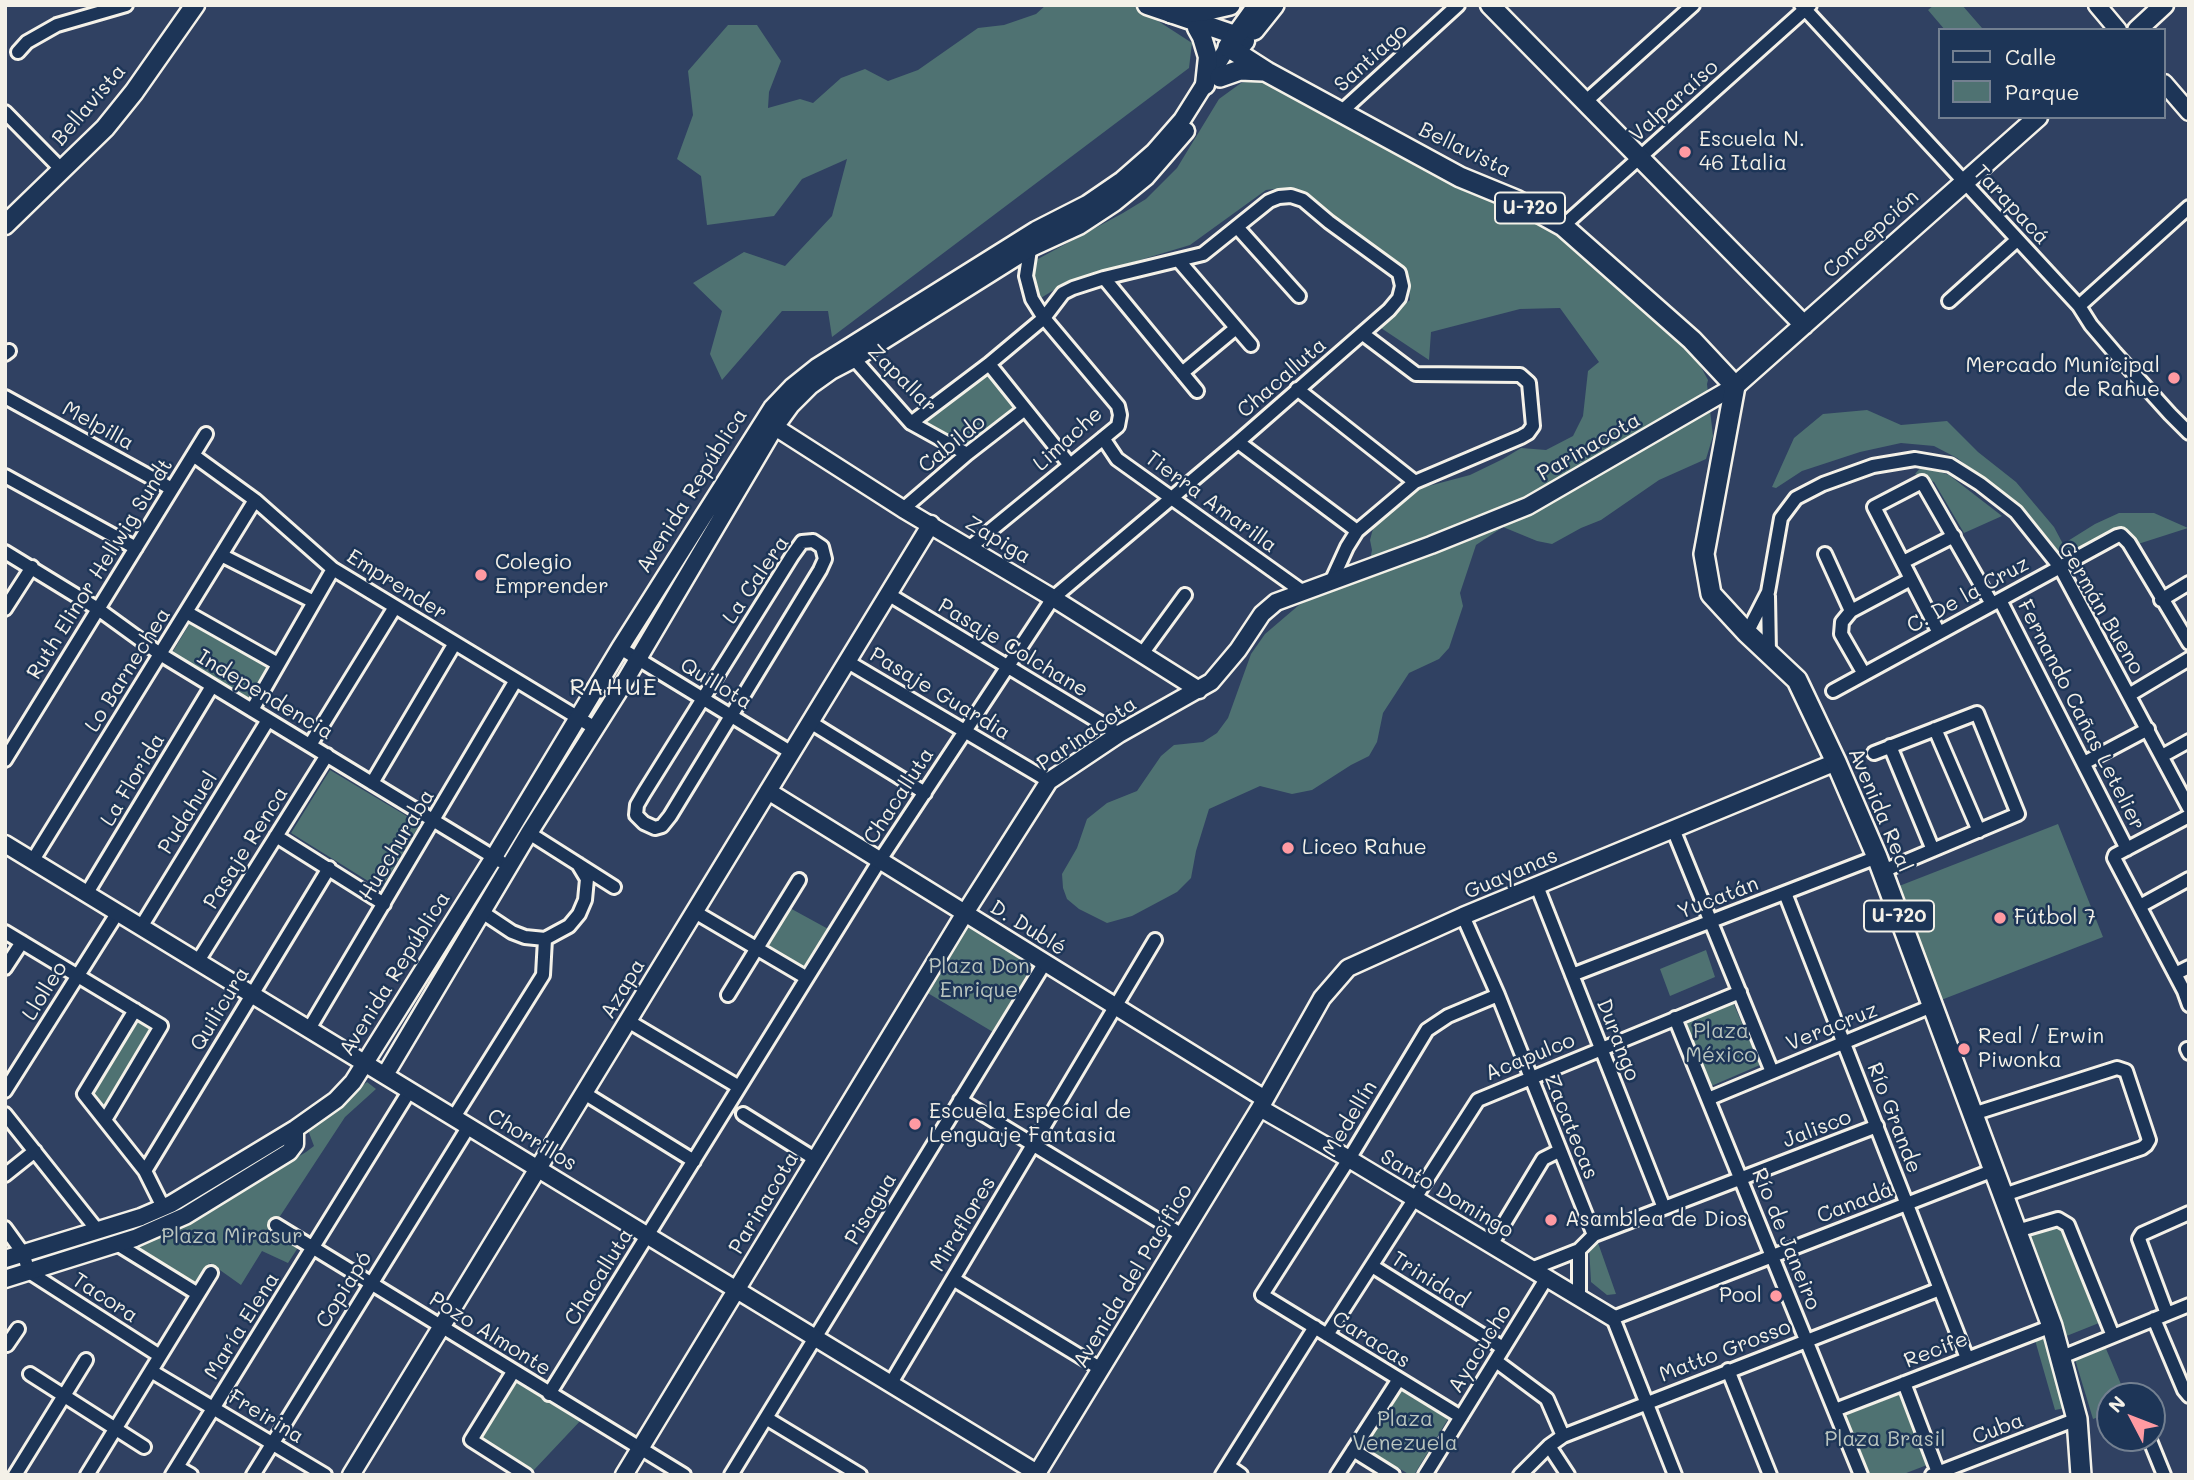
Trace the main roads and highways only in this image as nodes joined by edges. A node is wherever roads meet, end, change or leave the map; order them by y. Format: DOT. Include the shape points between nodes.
graph roads {
  1 [pos="195,5"];
  2 [pos="1147,5"];
  3 [pos="1230,5"];
  4 [pos="1258,5"];
  5 [pos="1275,5"];
  6 [pos="1490,5"];
  7 [pos="2164,5"];
  8 [pos="1171,12"];
  9 [pos="1197,28"];
  10 [pos="2139,28"];
  11 [pos="1236,44"];
  12 [pos="1267,72"];
  13 [pos="1212,81"];
  14 [pos="1288,82"];
  15 [pos="2036,119"];
  16 [pos="5,225"];
  17 [pos="1804,325"];
  18 [pos="1735,386"];
  19 [pos="2081,1475"];
  1 -- 16 [label="main road, Bellavista" via="105,128"];
  2 -- 8 [label="main road, Bellavista"];
  3 -- 8 [label="main road"];
  4 -- 11 [label="main road, Avenida República"];
  5 -- 11 [label="main road, Avenida República"];
  6 -- 17 [label="main road"];
  7 -- 10 [label="main road"];
  8 -- 9 [label="main road, Bellavista"];
  8 -- 11 [label="main road, Bellavista"];
  9 -- 11 [label="main road, Bellavista"];
  9 -- 13 [label="main road"];
  11 -- 12 [label="main road, Bellavista"];
  11 -- 14 [label="main road, Bellavista"];
  12 -- 13 [label="main road" via="1240,70"];
  12 -- 14 [label="main road, Bellavista / U-720"];
  14 -- 18 [label="main road, Bellavista / U-720" via="1460,177 1563,226 1692,340"];
  15 -- 17 [label="main road, Concepción"];
  17 -- 18 [label="main road, Concepción"];
  18 -- 19 [label="main road, Avenida Real / U-720" via="1704,554 1712,594 1797,680 1880,864 2052,1326 2077,1419"];
}
